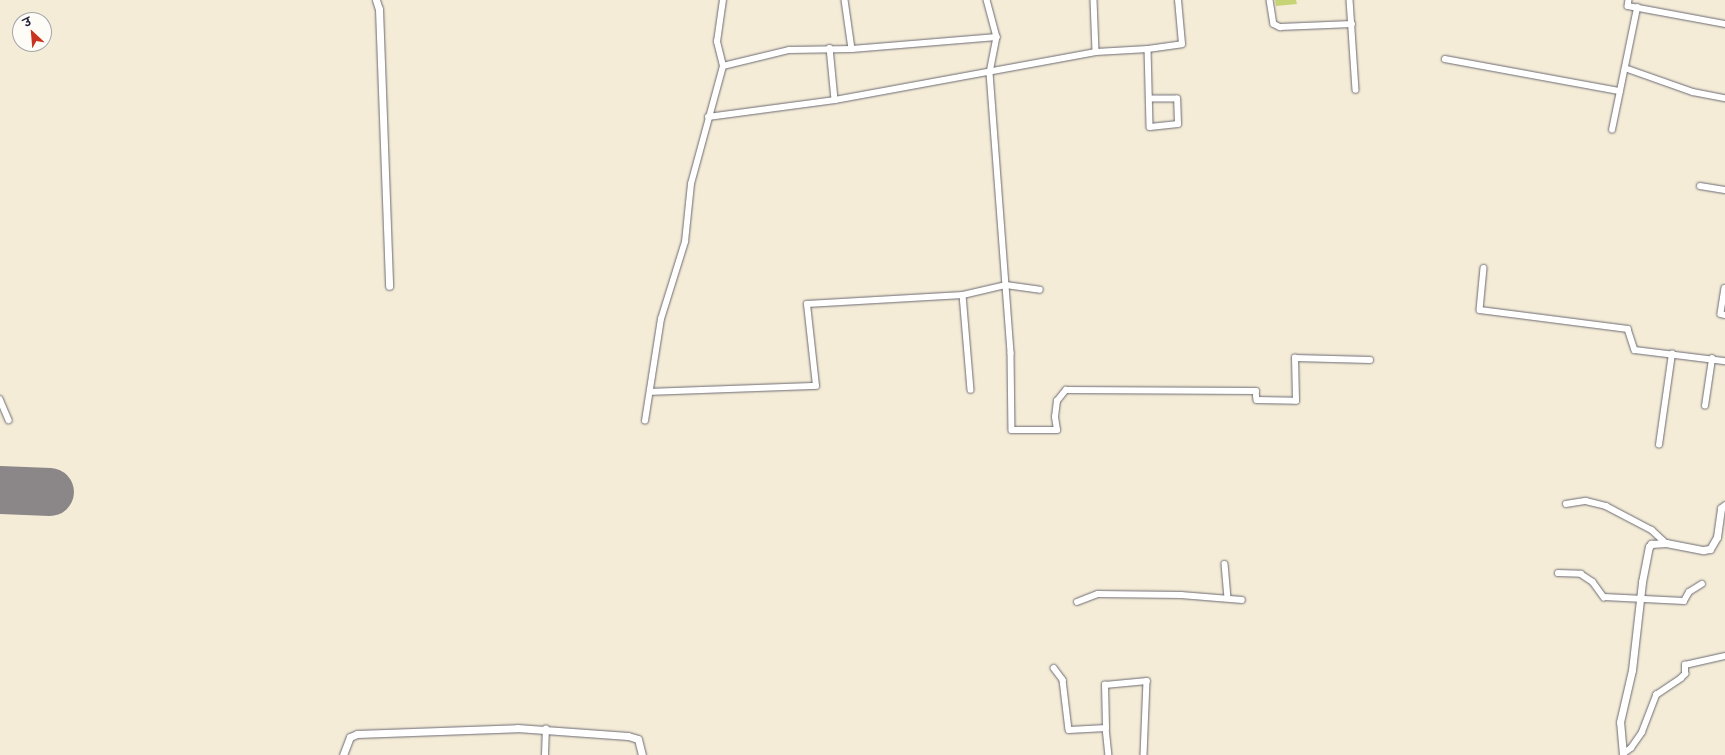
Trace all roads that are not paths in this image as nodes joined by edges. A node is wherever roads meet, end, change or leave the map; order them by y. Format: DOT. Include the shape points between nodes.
graph roads {
  1 [pos="376,0"];
  2 [pos="723,0"];
  3 [pos="844,0"];
  4 [pos="987,0"];
  5 [pos="1094,0"];
  6 [pos="1178,0"];
  7 [pos="1270,0"];
  8 [pos="1350,0"];
  9 [pos="1629,0"];
  10 [pos="1637,8"];
  11 [pos="1352,24"];
  12 [pos="1725,24"];
  13 [pos="996,37"];
  14 [pos="830,48"];
  15 [pos="852,49"];
  16 [pos="1148,49"];
  17 [pos="1096,52"];
  18 [pos="1445,59"];
  19 [pos="723,66"];
  20 [pos="1625,68"];
  21 [pos="990,73"];
  22 [pos="1356,90"];
  23 [pos="1620,91"];
  24 [pos="1725,98"];
  25 [pos="1150,99"];
  26 [pos="835,100"];
  27 [pos="708,117"];
  28 [pos="1612,130"];
  29 [pos="1700,186"];
  30 [pos="1725,190"];
  31 [pos="1484,268"];
  32 [pos="1006,285"];
  33 [pos="389,286"];
  34 [pos="1725,288"];
  35 [pos="1040,290"];
  36 [pos="963,295"];
  37 [pos="1725,315"];
  38 [pos="1672,354"];
  39 [pos="1712,359"];
  40 [pos="1370,360"];
  41 [pos="1725,361"];
  42 [pos="971,390"];
  43 [pos="650,392"];
  44 [pos="0,399"];
  45 [pos="1705,406"];
  46 [pos="9,420"];
  47 [pos="645,422"];
  48 [pos="1659,445"];
  49 [pos="1566,504"];
  50 [pos="1725,505"];
  51 [pos="1666,543"];
  52 [pos="1225,564"];
  53 [pos="1558,573"];
  54 [pos="1702,584"];
  55 [pos="1228,598"];
  56 [pos="1640,599"];
  57 [pos="1242,600"];
  58 [pos="1077,602"];
  59 [pos="1725,656"];
  60 [pos="1054,668"];
  61 [pos="1106,728"];
  62 [pos="546,729"];
  63 [pos="343,755"];
  64 [pos="545,755"];
  65 [pos="642,755"];
  66 [pos="1109,755"];
  67 [pos="1144,755"];
  68 [pos="1623,755"];
  1 -- 33 [label="street" via="379,9"];
  2 -- 19 [label="street" via="717,42"];
  3 -- 15 [label="street"];
  4 -- 13 [label="street"];
  5 -- 17 [label="street"];
  6 -- 16 [label="street" via="1182,44"];
  7 -- 11 [label="street" via="1274,24 1280,27"];
  8 -- 11 [label="street"];
  9 -- 10 [label="street" via="1628,6"];
  10 -- 12 [label="street"];
  10 -- 20 [label="street"];
  11 -- 22 [label="street"];
  13 -- 15 [label="street"];
  13 -- 21 [label="street"];
  14 -- 15 [label="street"];
  14 -- 19 [label="street" via="789,50"];
  14 -- 26 [label="street"];
  16 -- 17 [label="street"];
  16 -- 25 [label="street"];
  17 -- 21 [label="street"];
  18 -- 23 [label="street"];
  19 -- 27 [label="street"];
  20 -- 23 [label="street"];
  20 -- 24 [label="street" via="1693,92"];
  21 -- 26 [label="street" via="888,88"];
  21 -- 32 [label="street"];
  23 -- 28 [label="street"];
  25 -- 25 [label="street" via="1150,127 1178,124 1177,99"];
  26 -- 27 [label="street"];
  27 -- 43 [label="street" via="691,184 685,242 661,319"];
  29 -- 30 [label="street"];
  31 -- 38 [label="street" via="1480,310 1628,329 1635,350"];
  32 -- 35 [label="street"];
  32 -- 36 [label="street"];
  32 -- 40 [label="street" via="1012,430 1057,430 1057,401 1066,390 1256,391 1257,400 1296,400 1295,358"];
  34 -- 37 [label="street" via="1720,314"];
  36 -- 42 [label="street"];
  36 -- 43 [label="street" via="807,304 816,386"];
  38 -- 39 [label="street"];
  38 -- 48 [label="street"];
  39 -- 41 [label="street"];
  39 -- 45 [label="street"];
  43 -- 47 [label="street"];
  44 -- 46 [label="street"];
  49 -- 51 [label="street" via="1586,501 1606,506 1652,530"];
  50 -- 51 [label="street" via="1721,508 1717,537 1710,549"];
  51 -- 56 [label="street" via="1651,544 1649,547"];
  52 -- 55 [label="street"];
  53 -- 56 [label="street" via="1581,574 1593,582 1604,597"];
  54 -- 56 [label="street" via="1689,592 1684,601"];
  55 -- 57 [label="street"];
  55 -- 58 [label="street" via="1098,594"];
  56 -- 68 [label="street" via="1632,670 1620,722"];
  59 -- 68 [label="street" via="1685,665 1685,674 1656,695 1642,732"];
  60 -- 61 [label="street" via="1063,680 1068,730"];
  61 -- 66 [label="street"];
  61 -- 67 [label="street" via="1105,685 1147,681"];
  62 -- 63 [label="street" via="357,734 348,741"];
  62 -- 64 [label="street"];
  62 -- 65 [label="street" via="628,736 641,744"];
}
